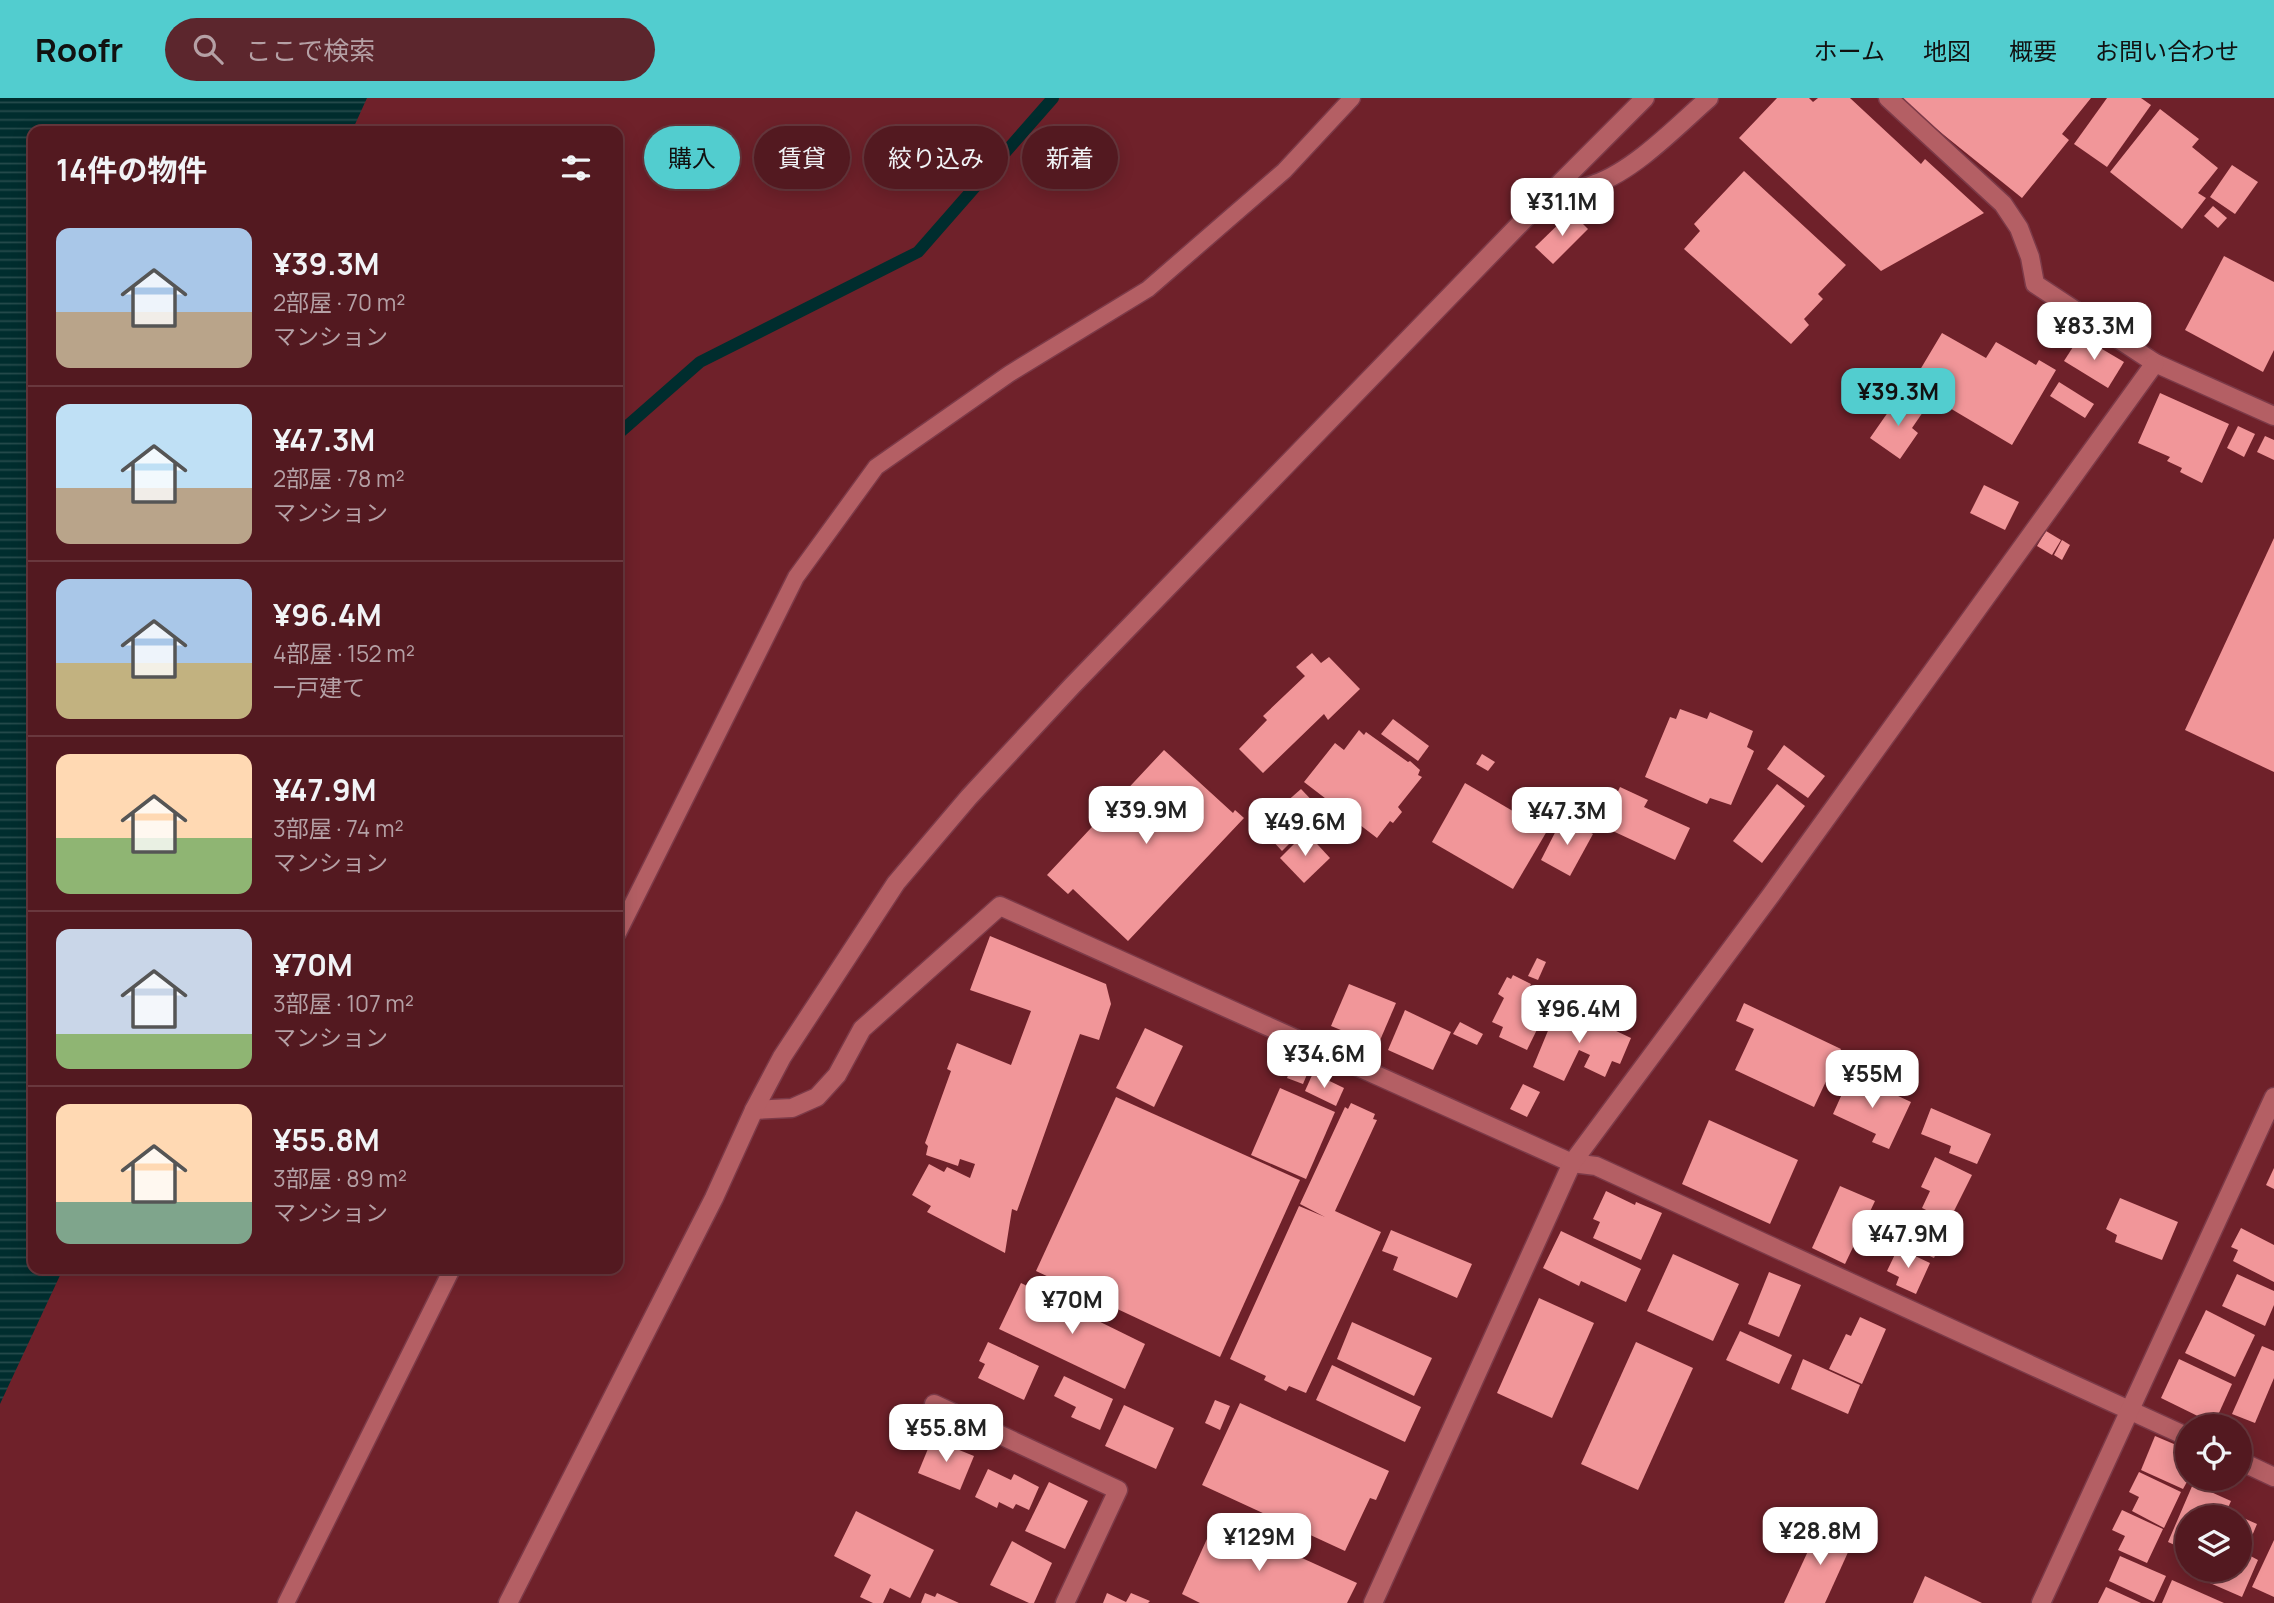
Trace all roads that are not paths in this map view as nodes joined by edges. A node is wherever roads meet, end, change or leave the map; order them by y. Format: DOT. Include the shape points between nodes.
graph roads {
  1 [pos="1352,98"];
  2 [pos="1645,98"];
  3 [pos="1709,98"];
  4 [pos="1888,98"];
  5 [pos="1547,196"];
  6 [pos="2155,363"];
  7 [pos="2274,416"];
  8 [pos="623,923"];
  9 [pos="2274,1097"];
  10 [pos="754,1110"];
  11 [pos="1572,1163"];
  12 [pos="450,1274"];
  13 [pos="934,1404"];
  14 [pos="2129,1410"];
  15 [pos="2175,1431"];
  16 [pos="2252,1467"];
  17 [pos="2274,1477"];
  18 [pos="286,1603"];
  19 [pos="508,1603"];
  20 [pos="1065,1603"];
  21 [pos="1373,1603"];
  22 [pos="2041,1603"];
  1 -- 8 [label="lane" via="1284,171 1148,289 1009,374 876,467 796,577"];
  2 -- 5 [label="street"];
  3 -- 5 [label="street" via="1628,166 1597,184"];
  4 -- 6 [label="street" via="2003,204 2019,228 2035,284"];
  5 -- 10 [label="street" via="969,797 896,883 782,1057"];
  6 -- 7 [label="street"];
  6 -- 11 [label="street"];
  9 -- 14 [label="street"];
  10 -- 11 [label="street" via="792,1108 817,1097 837,1075 862,1029 1000,906"];
  10 -- 19 [label="street" via="715,1198"];
  11 -- 14 [label="street" via="1596,1167"];
  11 -- 21 [label="street"];
  12 -- 18 [label="lane"];
  13 -- 20 [label="street" via="1118,1490"];
  14 -- 15 [label="street"];
  14 -- 22 [label="street"];
  16 -- 17 [label="street"];
}
